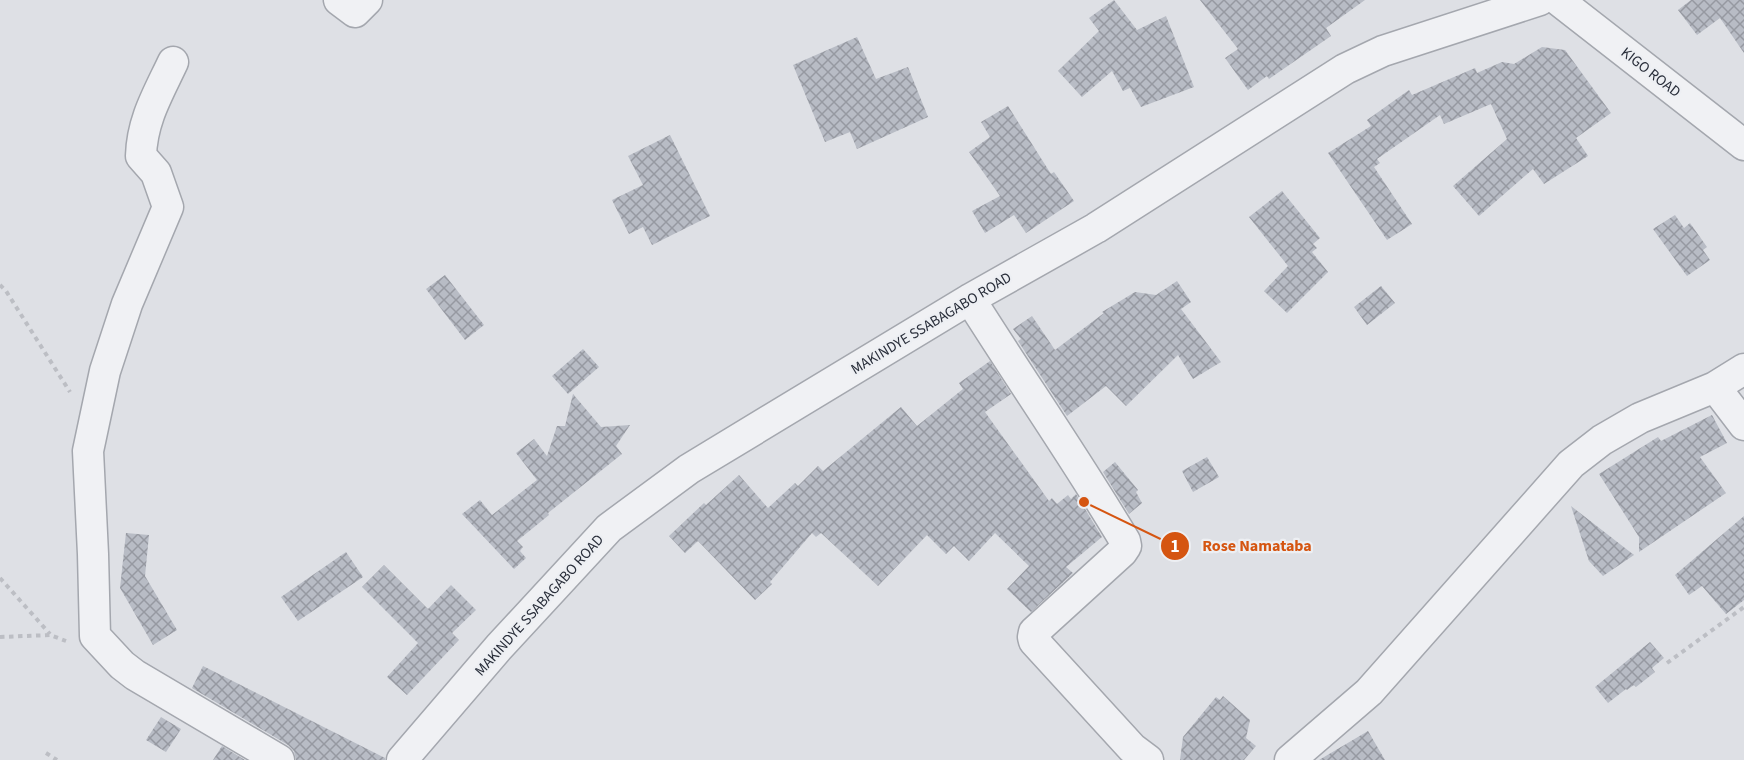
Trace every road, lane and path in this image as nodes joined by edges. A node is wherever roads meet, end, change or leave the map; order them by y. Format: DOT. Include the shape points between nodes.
graph roads {
  1 [pos="339,0"];
  2 [pos="367,0"];
  3 [pos="1540,0"];
  4 [pos="1558,0"];
  5 [pos="173,62"];
  6 [pos="1744,145"];
  7 [pos="0,285"];
  8 [pos="970,299"];
  9 [pos="1744,369"];
  10 [pos="1715,387"];
  11 [pos="1744,425"];
  12 [pos="93,428"];
  13 [pos="0,578"];
  14 [pos="1744,607"];
  15 [pos="50,634"];
  16 [pos="0,637"];
  17 [pos="70,643"];
  18 [pos="1667,663"];
  19 [pos="46,753"];
  20 [pos="57,760"];
  21 [pos="279,760"];
  22 [pos="402,760"];
  23 [pos="1148,760"];
  24 [pos="1290,760"];
  1 -- 2 [label="street" via="356,12"];
  3 -- 8 [label="street, MAKINDYE SSABAGABO ROAD" via="1383,51 1345,69 1095,228"];
  4 -- 6 [label="street, KIGO ROAD"];
  5 -- 12 [label="street" via="147,116 141,156 156,173 168,207 127,304 105,371"];
  7 -- 12 [label="path"];
  8 -- 22 [label="street, MAKINDYE SSABAGABO ROAD" via="688,469 609,528"];
  8 -- 23 [label="street" via="1126,546 1034,632 1034,641 1132,748"];
  9 -- 10 [label="street"];
  10 -- 11 [label="street"];
  10 -- 24 [label="street" via="1640,418 1570,464 1370,692"];
  12 -- 21 [label="street" via="88,451 94,636 135,675"];
  13 -- 15 [label="path"];
  14 -- 18 [label="path"];
  15 -- 16 [label="path"];
  15 -- 17 [label="path"];
  19 -- 20 [label="path"];
}
